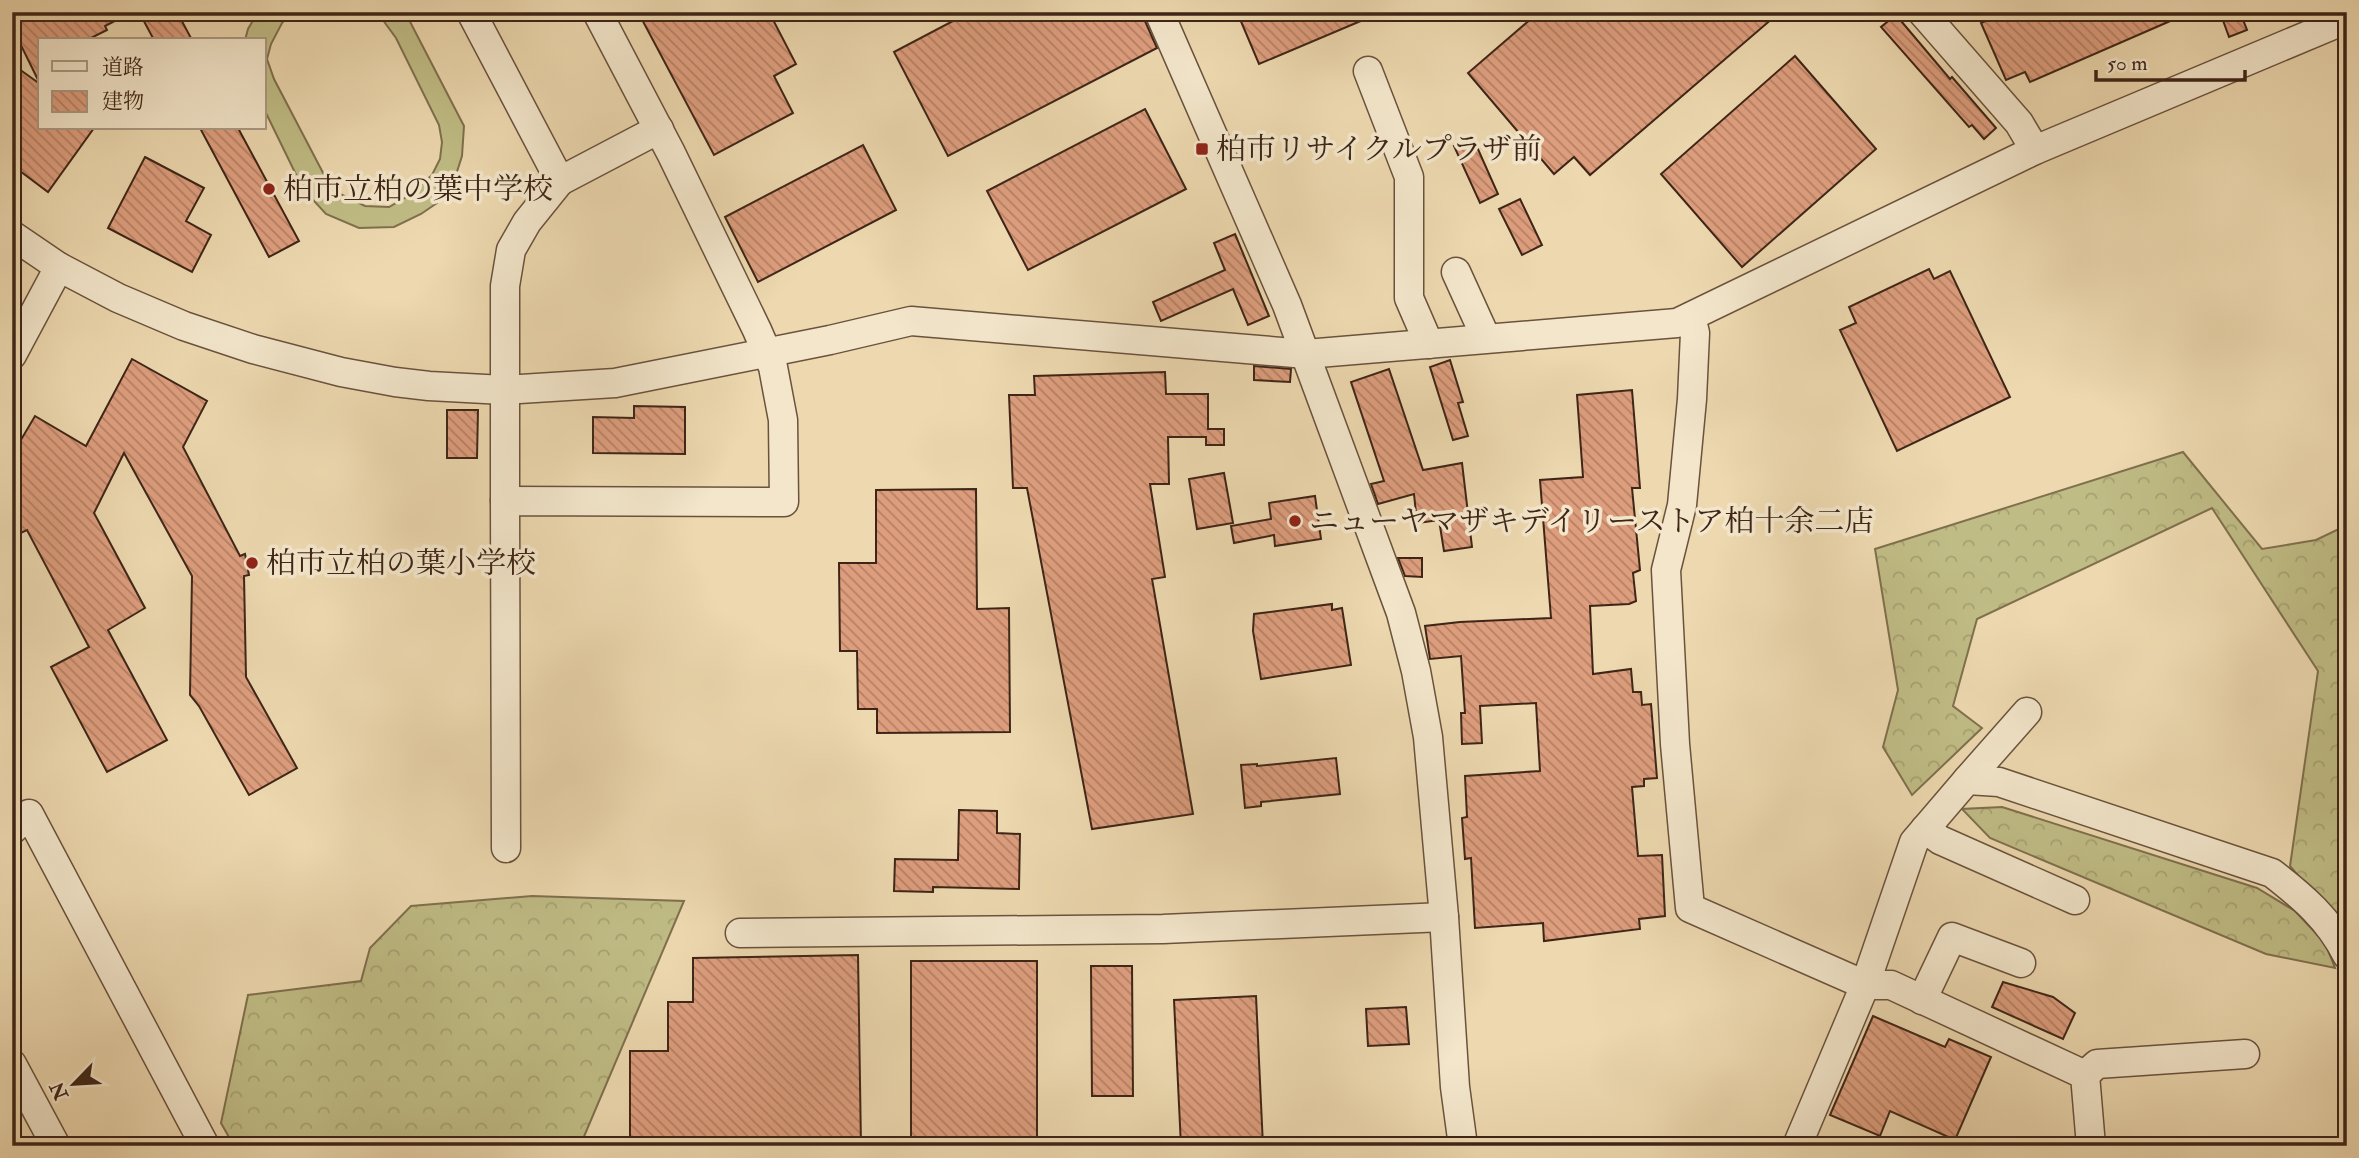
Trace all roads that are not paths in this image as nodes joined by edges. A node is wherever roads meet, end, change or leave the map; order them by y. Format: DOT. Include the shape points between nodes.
graph roads {
  1 [pos="471,12"];
  2 [pos="597,12"];
  3 [pos="1160,12"];
  4 [pos="1922,12"];
  5 [pos="2334,19"];
  6 [pos="1368,71"];
  7 [pos="659,129"];
  8 [pos="2035,150"];
  9 [pos="560,181"];
  10 [pos="12,235"];
  11 [pos="60,267"];
  12 [pos="1456,272"];
  13 [pos="1691,317"];
  14 [pos="1486,338"];
  15 [pos="1429,344"];
  16 [pos="766,352"];
  17 [pos="1306,354"];
  18 [pos="12,355"];
  19 [pos="505,390"];
  20 [pos="505,501"];
  21 [pos="2027,712"];
  22 [pos="1967,780"];
  23 [pos="1925,829"];
  24 [pos="12,830"];
  25 [pos="506,848"];
  26 [pos="2075,900"];
  27 [pos="1444,916"];
  28 [pos="740,933"];
  29 [pos="2347,955"];
  30 [pos="2021,963"];
  31 [pos="1865,985"];
  32 [pos="1922,1000"];
  33 [pos="2245,1054"];
  34 [pos="12,1064"];
  35 [pos="2085,1075"];
  36 [pos="56,1146"];
  37 [pos="205,1146"];
  38 [pos="1463,1146"];
  39 [pos="1797,1146"];
  40 [pos="2091,1146"];
  1 -- 9 [label="street"];
  2 -- 7 [label="street"];
  3 -- 17 [label="street"];
  4 -- 8 [label="street" via="2020,123"];
  5 -- 8 [label="street"];
  6 -- 15 [label="street" via="1409,177 1409,298"];
  7 -- 9 [label="street"];
  7 -- 16 [label="street"];
  8 -- 13 [label="street"];
  9 -- 19 [label="street" via="511,250 505,286"];
  10 -- 11 [label="street"];
  11 -- 18 [label="street"];
  11 -- 19 [label="street" via="184,326 296,361 395,382"];
  12 -- 14 [label="street"];
  13 -- 14 [label="street" via="1677,323"];
  13 -- 31 [label="street" via="1695,333 1684,491 1666,570 1689,908"];
  14 -- 15 [label="street"];
  15 -- 17 [label="street"];
  16 -- 17 [label="street" via="911,321"];
  16 -- 19 [label="street" via="615,383"];
  16 -- 20 [label="street" via="783,420 784,502"];
  17 -- 27 [label="street" via="1401,613 1416,671 1428,737"];
  19 -- 20 [label="street"];
  20 -- 25 [label="street"];
  21 -- 22 [label="street"];
  22 -- 23 [label="street"];
  22 -- 29 [label="street" via="1999,782 2273,873 2310,903"];
  23 -- 26 [label="street" via="1940,840"];
  23 -- 31 [label="street" via="1914,842"];
  24 -- 37 [label="street" via="29,814"];
  27 -- 28 [label="street" via="1163,929"];
  27 -- 38 [label="street"];
  30 -- 32 [label="street" via="1952,937"];
  31 -- 32 [label="street" via="1891,985"];
  31 -- 39 [label="street"];
  32 -- 35 [label="street"];
  33 -- 35 [label="street" via="2097,1064"];
  34 -- 36 [label="street"];
  35 -- 40 [label="street"];
}
